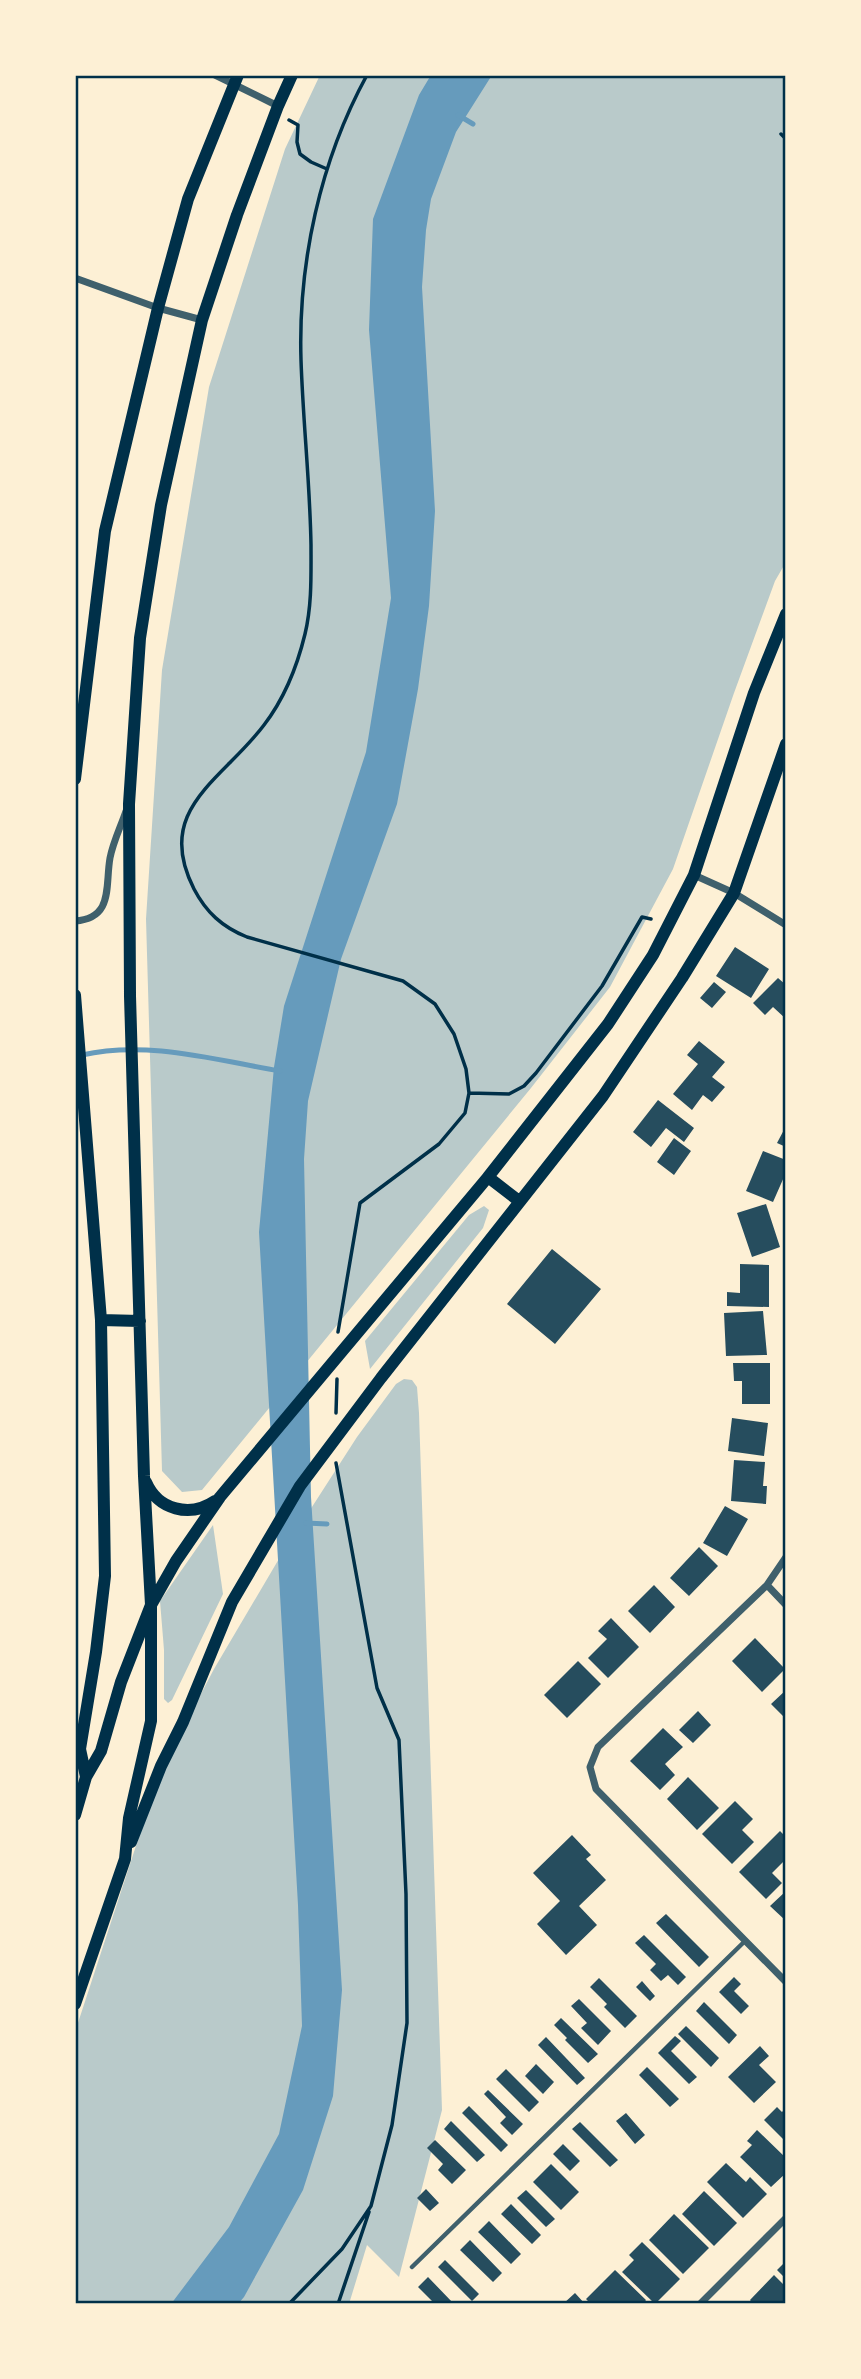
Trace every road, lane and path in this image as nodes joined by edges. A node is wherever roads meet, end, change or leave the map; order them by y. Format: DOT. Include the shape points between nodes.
graph roads {
  1 [pos="215,75"];
  2 [pos="292,75"];
  3 [pos="367,75"];
  4 [pos="236,80"];
  5 [pos="278,106"];
  6 [pos="287,119"];
  7 [pos="781,134"];
  8 [pos="786,139"];
  9 [pos="327,169"];
  10 [pos="75,278"];
  11 [pos="158,307"];
  12 [pos="202,320"];
  13 [pos="786,614"];
  14 [pos="786,744"];
  15 [pos="76,763"];
  16 [pos="75,779"];
  17 [pos="129,804"];
  18 [pos="694,875"];
  19 [pos="734,893"];
  20 [pos="651,919"];
  21 [pos="75,921"];
  22 [pos="786,925"];
  23 [pos="75,995"];
  24 [pos="468,1093"];
  25 [pos="488,1177"];
  26 [pos="519,1201"];
  27 [pos="101,1320"];
  28 [pos="140,1321"];
  29 [pos="338,1335"];
  30 [pos="337,1376"];
  31 [pos="336,1416"];
  32 [pos="335,1456"];
  33 [pos="144,1476"];
  34 [pos="220,1497"];
  35 [pos="786,1558"];
  36 [pos="766,1586"];
  37 [pos="150,1605"];
  38 [pos="786,1605"];
  39 [pos="78,1735"];
  40 [pos="86,1777"];
  41 [pos="75,1815"];
  42 [pos="125,1859"];
  43 [pos="745,1941"];
  44 [pos="786,1982"];
  45 [pos="75,2004"];
  46 [pos="370,2206"];
  47 [pos="786,2218"];
  48 [pos="412,2267"];
  49 [pos="289,2304"];
  50 [pos="338,2304"];
  51 [pos="700,2304"];
  1 -- 4 [label="street"];
  2 -- 5 [label="main road"];
  3 -- 9 [label="path"];
  4 -- 5 [label="street"];
  4 -- 11 [label="main road" via="188,199"];
  5 -- 12 [label="main road"];
  6 -- 9 [label="path" via="298,125 299,154"];
  7 -- 8 [label="path"];
  9 -- 24 [label="path" via="301,302 310,487 310,610 284,693 264,726 184,818 180,841 198,898 229,930 403,981 435,1004 454,1034 466,1069"];
  10 -- 11 [label="street"];
  11 -- 12 [label="street"];
  11 -- 15 [label="main road" via="105,531"];
  12 -- 17 [label="main road" via="161,505 140,638"];
  13 -- 18 [label="main road" via="754,693"];
  14 -- 19 [label="main road"];
  15 -- 16 [label="main road"];
  17 -- 21 [label="street" via="110,856 104,904 100,912"];
  17 -- 28 [label="main road"];
  18 -- 19 [label="street"];
  18 -- 25 [label="main road" via="653,955 608,1024"];
  19 -- 22 [label="street"];
  19 -- 26 [label="main road" via="603,1096"];
  20 -- 24 [label="path" via="642,917 602,986 524,1086 509,1094"];
  23 -- 27 [label="main road"];
  24 -- 29 [label="path" via="465,1112 448,1135 360,1203"];
  25 -- 26 [label="main road"];
  25 -- 34 [label="main road"];
  26 -- 42 [label="main road" via="300,1486 232,1602"];
  27 -- 28 [label="main road"];
  27 -- 39 [label="main road" via="105,1576 96,1652"];
  28 -- 33 [label="main road"];
  30 -- 31 [label="path"];
  32 -- 46 [label="path" via="377,1688 399,1740 407,2023 392,2125"];
  33 -- 34 [label="main road" via="153,1495 171,1508 203,1508"];
  33 -- 37 [label="main road"];
  34 -- 37 [label="main road"];
  35 -- 36 [label="street"];
  36 -- 38 [label="street"];
  36 -- 43 [label="street" via="598,1747 590,1767 596,1789"];
  37 -- 40 [label="main road" via="101,1751"];
  37 -- 42 [label="main road" via="151,1721 129,1818"];
  39 -- 40 [label="main road"];
  40 -- 41 [label="main road"];
  42 -- 45 [label="main road"];
  43 -- 44 [label="street"];
  43 -- 48 [label="lane"];
  46 -- 49 [label="path" via="342,2249"];
  46 -- 50 [label="path"];
  47 -- 51 [label="street"];
}
